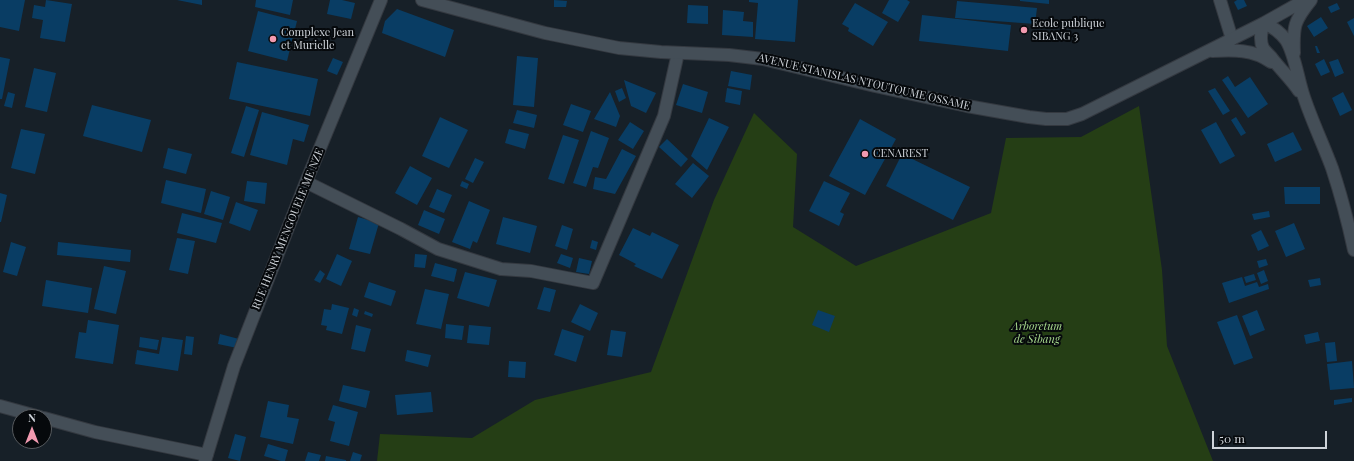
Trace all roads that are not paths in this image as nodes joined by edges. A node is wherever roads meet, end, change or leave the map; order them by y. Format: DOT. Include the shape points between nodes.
graph roads {
  1 [pos="381,0"];
  2 [pos="422,0"];
  3 [pos="1220,0"];
  4 [pos="1305,0"];
  5 [pos="1311,0"];
  6 [pos="1264,23"];
  7 [pos="1232,39"];
  8 [pos="1207,52"];
  9 [pos="678,53"];
  10 [pos="1294,62"];
  11 [pos="1280,69"];
  12 [pos="1304,99"];
  13 [pos="306,182"];
  14 [pos="1354,250"];
  15 [pos="0,406"];
  16 [pos="12,409"];
  17 [pos="52,420"];
  18 [pos="206,458"];
  1 -- 13 [label="street, RUE HENRY MENGOUELE ME NZE"];
  2 -- 9 [label="street, AVENUE STANISLAS NTOUTOUME OSSAME" via="545,33 619,48"];
  3 -- 7 [label="street"];
  4 -- 6 [label="street, AVENUE STANISLAS NTOUTOUME OSSAME"];
  5 -- 10 [label="street" via="1296,20"];
  6 -- 7 [label="street, AVENUE STANISLAS NTOUTOUME OSSAME"];
  6 -- 10 [label="street" via="1287,41"];
  6 -- 11 [label="street" via="1261,31 1263,48"];
  7 -- 8 [label="street, AVENUE STANISLAS NTOUTOUME OSSAME"];
  8 -- 9 [label="street, AVENUE STANISLAS NTOUTOUME OSSAME" via="1067,119 1015,115 967,106 763,59"];
  8 -- 11 [label="street" via="1249,52 1264,57"];
  9 -- 13 [label="street" via="664,116 593,282 531,271 501,269 438,249"];
  10 -- 12 [label="street"];
  11 -- 12 [label="street" via="1294,83"];
  12 -- 14 [label="street" via="1332,168"];
  13 -- 18 [label="street, RUE HENRY MENGOUELE ME NZE" via="234,366"];
  15 -- 16 [label="street"];
  17 -- 18 [label="street"];
}
